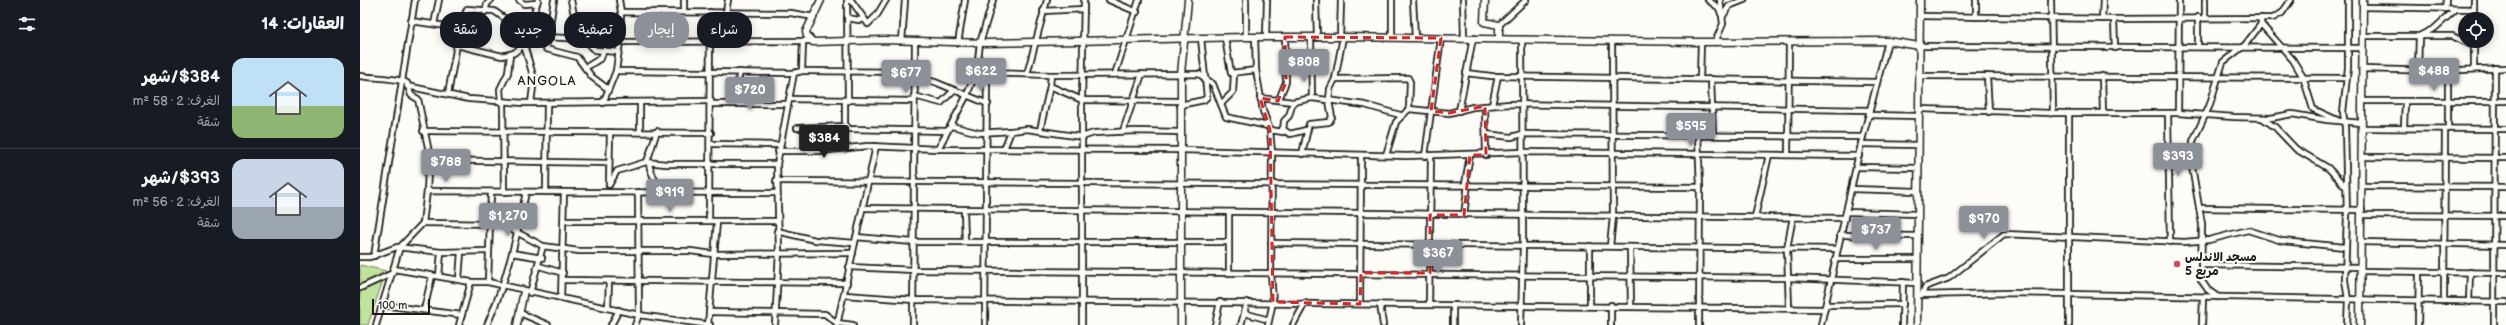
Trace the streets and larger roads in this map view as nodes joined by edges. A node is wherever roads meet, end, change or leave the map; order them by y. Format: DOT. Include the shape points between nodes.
graph roads {
  1 [pos="415,0"];
  2 [pos="439,0"];
  3 [pos="491,0"];
  4 [pos="519,0"];
  5 [pos="554,0"];
  6 [pos="571,0"];
  7 [pos="618,0"];
  8 [pos="684,0"];
  9 [pos="728,0"];
  10 [pos="821,0"];
  11 [pos="847,0"];
  12 [pos="851,0"];
  13 [pos="886,0"];
  14 [pos="906,0"];
  15 [pos="965,0"];
  16 [pos="994,0"];
  17 [pos="1048,0"];
  18 [pos="1084,0"];
  19 [pos="1109,0"];
  20 [pos="1139,0"];
  21 [pos="1188,0"];
  22 [pos="1246,0"];
  23 [pos="1267,0"];
  24 [pos="1316,0"];
  25 [pos="1341,0"];
  26 [pos="1392,0"];
  27 [pos="1413,0"];
  28 [pos="1463,0"];
  29 [pos="1485,0"];
  30 [pos="1526,0"];
  31 [pos="1708,0"];
  32 [pos="1720,0"];
  33 [pos="1744,0"];
  34 [pos="1920,0"];
  35 [pos="1976,0"];
  36 [pos="2051,0"];
  37 [pos="2103,0"];
  38 [pos="2179,0"];
  39 [pos="2205,0"];
  40 [pos="2290,0"];
  41 [pos="2348,0"];
  42 [pos="2446,0"];
  43 [pos="2474,0"];
  44 [pos="538,1"];
  45 [pos="2363,3"];
  46 [pos="1084,9"];
  47 [pos="2446,9"];
  48 [pos="2456,9"];
  49 [pos="2474,9"];
  50 [pos="465,12"];
  51 [pos="485,12"];
  52 [pos="535,12"];
  53 [pos="552,12"];
  54 [pos="573,12"];
  55 [pos="621,12"];
  56 [pos="684,12"];
  57 [pos="726,12"];
  58 [pos="752,12"];
  59 [pos="1043,12"];
  60 [pos="1137,12"];
  61 [pos="500,16"];
  62 [pos="1920,16"];
  63 [pos="814,17"];
  64 [pos="1722,17"];
  65 [pos="1976,17"];
  66 [pos="2179,17"];
  67 [pos="847,18"];
  68 [pos="2051,18"];
  69 [pos="2198,18"];
  70 [pos="2205,18"];
  71 [pos="2261,18"];
  72 [pos="864,19"];
  73 [pos="2102,19"];
  74 [pos="2114,20"];
  75 [pos="411,21"];
  76 [pos="434,24"];
  77 [pos="2261,24"];
  78 [pos="440,25"];
  79 [pos="1499,25"];
  80 [pos="2363,36"];
  81 [pos="2419,36"];
  82 [pos="1246,37"];
  83 [pos="1255,37"];
  84 [pos="1266,37"];
  85 [pos="1285,37"];
  86 [pos="1342,37"];
  87 [pos="1201,38"];
  88 [pos="1225,38"];
  89 [pos="1314,38"];
  90 [pos="1392,38"];
  91 [pos="1415,38"];
  92 [pos="1441,38"];
  93 [pos="1464,38"];
  94 [pos="1473,38"];
  95 [pos="1499,38"];
  96 [pos="2458,38"];
  97 [pos="1184,39"];
  98 [pos="1522,39"];
  99 [pos="1125,40"];
  100 [pos="697,41"];
  101 [pos="752,41"];
  102 [pos="803,41"];
  103 [pos="810,41"];
  104 [pos="847,41"];
  105 [pos="902,41"];
  106 [pos="915,41"];
  107 [pos="1036,41"];
  108 [pos="1612,41"];
  109 [pos="1888,41"];
  110 [pos="626,42"];
  111 [pos="1084,42"];
  112 [pos="1701,42"];
  113 [pos="1715,42"];
  114 [pos="1788,42"];
  115 [pos="958,43"];
  116 [pos="980,43"];
  117 [pos="1920,46"];
  118 [pos="2051,46"];
  119 [pos="2198,47"];
  120 [pos="456,48"];
  121 [pos="468,48"];
  122 [pos="520,48"];
  123 [pos="525,48"];
  124 [pos="546,48"];
  125 [pos="593,48"];
  126 [pos="619,48"];
  127 [pos="710,48"];
  128 [pos="2115,48"];
  129 [pos="2179,48"];
  130 [pos="2241,48"];
  131 [pos="2347,48"];
  132 [pos="2363,48"];
  133 [pos="2474,48"];
  134 [pos="2285,49"];
  135 [pos="604,50"];
  136 [pos="618,52"];
  137 [pos="510,55"];
  138 [pos="585,68"];
  139 [pos="2474,68"];
  140 [pos="2495,68"];
  141 [pos="2506,68"];
  142 [pos="977,69"];
  143 [pos="2363,69"];
  144 [pos="848,70"];
  145 [pos="1256,70"];
  146 [pos="2418,70"];
  147 [pos="2448,70"];
  148 [pos="616,71"];
  149 [pos="710,71"];
  150 [pos="802,71"];
  151 [pos="740,72"];
  152 [pos="915,72"];
  153 [pos="794,73"];
  154 [pos="1083,73"];
  155 [pos="1466,73"];
  156 [pos="987,74"];
  157 [pos="1027,74"];
  158 [pos="1115,74"];
  159 [pos="1142,74"];
  160 [pos="1181,74"];
  161 [pos="1234,74"];
  162 [pos="1051,75"];
  163 [pos="1522,75"];
  164 [pos="360,76"];
  165 [pos="1498,76"];
  166 [pos="1920,76"];
  167 [pos="1987,76"];
  168 [pos="2051,76"];
  169 [pos="2102,76"];
  170 [pos="1205,77"];
  171 [pos="1612,77"];
  172 [pos="2178,77"];
  173 [pos="2220,77"];
  174 [pos="2303,77"];
  175 [pos="915,78"];
  176 [pos="2346,78"];
  177 [pos="1335,79"];
  178 [pos="1700,79"];
  179 [pos="1711,79"];
  180 [pos="403,80"];
  181 [pos="1789,80"];
  182 [pos="1877,82"];
  183 [pos="408,86"];
  184 [pos="1050,86"];
  185 [pos="608,89"];
  186 [pos="953,91"];
  187 [pos="448,94"];
  188 [pos="967,95"];
  189 [pos="1260,98"];
  190 [pos="1312,98"];
  191 [pos="914,99"];
  192 [pos="1279,99"];
  193 [pos="847,100"];
  194 [pos="1082,100"];
  195 [pos="2448,100"];
  196 [pos="788,101"];
  197 [pos="1134,101"];
  198 [pos="1329,101"];
  199 [pos="2404,101"];
  200 [pos="2494,101"];
  201 [pos="502,102"];
  202 [pos="640,102"];
  203 [pos="711,102"];
  204 [pos="733,102"];
  205 [pos="1293,102"];
  206 [pos="2362,102"];
  207 [pos="2506,102"];
  208 [pos="531,103"];
  209 [pos="603,103"];
  210 [pos="1180,103"];
  211 [pos="547,104"];
  212 [pos="988,104"];
  213 [pos="1221,104"];
  214 [pos="1492,105"];
  215 [pos="1523,105"];
  216 [pos="1485,106"];
  217 [pos="1612,107"];
  218 [pos="1712,107"];
  219 [pos="1409,109"];
  220 [pos="1789,109"];
  221 [pos="1919,109"];
  222 [pos="1459,110"];
  223 [pos="1431,111"];
  224 [pos="1869,112"];
  225 [pos="1989,112"];
  226 [pos="2102,112"];
  227 [pos="2053,113"];
  228 [pos="2070,113"];
  229 [pos="2168,113"];
  230 [pos="2178,113"];
  231 [pos="2204,115"];
  232 [pos="1400,116"];
  233 [pos="1919,116"];
  234 [pos="2261,118"];
  235 [pos="2342,122"];
  236 [pos="2362,125"];
  237 [pos="846,126"];
  238 [pos="952,126"];
  239 [pos="796,128"];
  240 [pos="1269,128"];
  241 [pos="2404,128"];
  242 [pos="1282,129"];
  243 [pos="2446,129"];
  244 [pos="2495,129"];
  245 [pos="2506,129"];
  246 [pos="914,130"];
  247 [pos="1040,130"];
  248 [pos="1306,130"];
  249 [pos="423,131"];
  250 [pos="547,131"];
  251 [pos="640,131"];
  252 [pos="657,131"];
  253 [pos="1011,131"];
  254 [pos="1123,131"];
  255 [pos="503,132"];
  256 [pos="610,132"];
  257 [pos="711,132"];
  258 [pos="947,132"];
  259 [pos="987,132"];
  260 [pos="1180,132"];
  261 [pos="1486,134"];
  262 [pos="1523,134"];
  263 [pos="1612,135"];
  264 [pos="1713,135"];
  265 [pos="1698,136"];
  266 [pos="1082,137"];
  267 [pos="1789,137"];
  268 [pos="1863,137"];
  269 [pos="711,144"];
  270 [pos="1861,144"];
  271 [pos="779,145"];
  272 [pos="1919,145"];
  273 [pos="876,146"];
  274 [pos="914,148"];
  275 [pos="938,149"];
  276 [pos="987,149"];
  277 [pos="1004,149"];
  278 [pos="1083,149"];
  279 [pos="1181,150"];
  280 [pos="778,151"];
  281 [pos="1523,152"];
  282 [pos="1272,153"];
  283 [pos="1302,154"];
  284 [pos="1612,154"];
  285 [pos="1361,155"];
  286 [pos="1386,155"];
  287 [pos="1470,155"];
  288 [pos="1486,155"];
  289 [pos="1699,155"];
  290 [pos="1769,155"];
  291 [pos="1788,155"];
  292 [pos="1425,156"];
  293 [pos="1431,156"];
  294 [pos="1859,156"];
  295 [pos="2362,157"];
  296 [pos="2444,157"];
  297 [pos="2495,157"];
  298 [pos="2506,158"];
  299 [pos="429,160"];
  300 [pos="504,162"];
  301 [pos="547,162"];
  302 [pos="609,162"];
  303 [pos="648,162"];
  304 [pos="711,163"];
  305 [pos="777,164"];
  306 [pos="1856,166"];
  307 [pos="1919,168"];
  308 [pos="869,180"];
  309 [pos="914,180"];
  310 [pos="776,181"];
  311 [pos="987,181"];
  312 [pos="1084,182"];
  313 [pos="1180,183"];
  314 [pos="1271,183"];
  315 [pos="1362,184"];
  316 [pos="1430,184"];
  317 [pos="1467,184"];
  318 [pos="609,185"];
  319 [pos="1611,186"];
  320 [pos="2362,186"];
  321 [pos="1524,187"];
  322 [pos="1700,187"];
  323 [pos="2346,187"];
  324 [pos="2444,187"];
  325 [pos="2495,187"];
  326 [pos="2506,187"];
  327 [pos="427,190"];
  328 [pos="1851,190"];
  329 [pos="1918,191"];
  330 [pos="491,192"];
  331 [pos="504,192"];
  332 [pos="526,192"];
  333 [pos="546,192"];
  334 [pos="564,192"];
  335 [pos="609,192"];
  336 [pos="638,192"];
  337 [pos="658,192"];
  338 [pos="711,192"];
  339 [pos="776,194"];
  340 [pos="863,208"];
  341 [pos="2199,208"];
  342 [pos="913,210"];
  343 [pos="964,210"];
  344 [pos="986,210"];
  345 [pos="2347,210"];
  346 [pos="1083,211"];
  347 [pos="1181,212"];
  348 [pos="1229,212"];
  349 [pos="1271,212"];
  350 [pos="1846,212"];
  351 [pos="1361,213"];
  352 [pos="2362,213"];
  353 [pos="1430,214"];
  354 [pos="1918,214"];
  355 [pos="1464,215"];
  356 [pos="1523,215"];
  357 [pos="2445,215"];
  358 [pos="1613,216"];
  359 [pos="1699,216"];
  360 [pos="2494,216"];
  361 [pos="2506,216"];
  362 [pos="1755,217"];
  363 [pos="1793,217"];
  364 [pos="1845,218"];
  365 [pos="564,221"];
  366 [pos="710,221"];
  367 [pos="491,222"];
  368 [pos="638,222"];
  369 [pos="717,222"];
  370 [pos="776,222"];
  371 [pos="423,223"];
  372 [pos="777,231"];
  373 [pos="517,232"];
  374 [pos="1840,235"];
  375 [pos="1918,236"];
  376 [pos="856,237"];
  377 [pos="2070,238"];
  378 [pos="986,240"];
  379 [pos="964,241"];
  380 [pos="1083,241"];
  381 [pos="1181,241"];
  382 [pos="2202,241"];
  383 [pos="913,242"];
  384 [pos="1228,242"];
  385 [pos="2170,242"];
  386 [pos="2361,242"];
  387 [pos="855,243"];
  388 [pos="1271,243"];
  389 [pos="1361,243"];
  390 [pos="1429,243"];
  391 [pos="2444,244"];
  392 [pos="2493,244"];
  393 [pos="1524,245"];
  394 [pos="2506,245"];
  395 [pos="544,246"];
  396 [pos="1590,246"];
  397 [pos="1610,246"];
  398 [pos="400,247"];
  399 [pos="1630,247"];
  400 [pos="1699,247"];
  401 [pos="2345,247"];
  402 [pos="564,248"];
  403 [pos="1787,248"];
  404 [pos="1837,249"];
  405 [pos="489,251"];
  406 [pos="639,251"];
  407 [pos="441,252"];
  408 [pos="461,252"];
  409 [pos="779,252"];
  410 [pos="852,253"];
  411 [pos="512,254"];
  412 [pos="713,254"];
  413 [pos="374,256"];
  414 [pos="360,257"];
  415 [pos="542,258"];
  416 [pos="1835,259"];
  417 [pos="1918,259"];
  418 [pos="2201,265"];
  419 [pos="539,266"];
  420 [pos="2345,266"];
  421 [pos="850,267"];
  422 [pos="2361,269"];
  423 [pos="914,270"];
  424 [pos="393,271"];
  425 [pos="986,271"];
  426 [pos="1082,272"];
  427 [pos="1180,272"];
  428 [pos="1229,272"];
  429 [pos="2419,272"];
  430 [pos="2444,272"];
  431 [pos="2470,272"];
  432 [pos="1271,273"];
  433 [pos="1361,273"];
  434 [pos="1430,273"];
  435 [pos="2494,273"];
  436 [pos="2506,273"];
  437 [pos="563,274"];
  438 [pos="1523,274"];
  439 [pos="1590,275"];
  440 [pos="432,276"];
  441 [pos="439,276"];
  442 [pos="1631,276"];
  443 [pos="1699,277"];
  444 [pos="1788,278"];
  445 [pos="459,279"];
  446 [pos="563,280"];
  447 [pos="1830,280"];
  448 [pos="637,281"];
  449 [pos="471,282"];
  450 [pos="488,282"];
  451 [pos="609,282"];
  452 [pos="1903,282"];
  453 [pos="710,283"];
  454 [pos="847,283"];
  455 [pos="1918,283"];
  456 [pos="776,284"];
  457 [pos="504,286"];
  458 [pos="360,288"];
  459 [pos="527,292"];
  460 [pos="2069,294"];
  461 [pos="844,295"];
  462 [pos="1920,295"];
  463 [pos="561,298"];
  464 [pos="2203,298"];
  465 [pos="2219,298"];
  466 [pos="914,300"];
  467 [pos="2348,300"];
  468 [pos="2361,300"];
  469 [pos="2418,300"];
  470 [pos="986,301"];
  471 [pos="1180,301"];
  472 [pos="2444,301"];
  473 [pos="1083,302"];
  474 [pos="1220,302"];
  475 [pos="1247,302"];
  476 [pos="1273,302"];
  477 [pos="2469,302"];
  478 [pos="2494,302"];
  479 [pos="2506,302"];
  480 [pos="1305,303"];
  481 [pos="1360,304"];
  482 [pos="1380,304"];
  483 [pos="1429,304"];
  484 [pos="1903,304"];
  485 [pos="382,305"];
  486 [pos="1453,305"];
  487 [pos="1522,305"];
  488 [pos="1590,305"];
  489 [pos="1611,306"];
  490 [pos="1631,306"];
  491 [pos="608,307"];
  492 [pos="1825,307"];
  493 [pos="1698,308"];
  494 [pos="1789,308"];
  495 [pos="424,310"];
  496 [pos="619,310"];
  497 [pos="709,312"];
  498 [pos="520,313"];
  499 [pos="1244,313"];
  500 [pos="776,314"];
  501 [pos="462,315"];
  502 [pos="639,316"];
  503 [pos="673,323"];
  504 [pos="1268,323"];
  505 [pos="837,324"];
  506 [pos="376,325"];
  507 [pos="459,325"];
  508 [pos="487,325"];
  509 [pos="518,325"];
  510 [pos="548,325"];
  511 [pos="611,325"];
  512 [pos="635,325"];
  513 [pos="709,325"];
  514 [pos="775,325"];
  515 [pos="853,325"];
  516 [pos="913,325"];
  517 [pos="985,325"];
  518 [pos="1082,325"];
  519 [pos="1180,325"];
  520 [pos="1215,325"];
  521 [pos="1241,325"];
  522 [pos="1292,325"];
  523 [pos="1383,325"];
  524 [pos="1453,325"];
  525 [pos="1521,325"];
  526 [pos="1610,325"];
  527 [pos="1699,325"];
  528 [pos="1821,325"];
  529 [pos="1902,325"];
  530 [pos="1917,325"];
  531 [pos="2069,325"];
  532 [pos="2202,325"];
  533 [pos="2347,325"];
  534 [pos="2360,325"];
  535 [pos="2418,325"];
  536 [pos="2494,325"];
  1 -- 75 [label="street"];
  2 -- 76 [label="street"];
  3 -- 51 [label="street"];
  4 -- 44 [label="street" via="524,4"];
  5 -- 53 [label="street"];
  6 -- 54 [label="street"];
  7 -- 55 [label="street"];
  8 -- 56 [label="street"];
  9 -- 57 [label="street"];
  10 -- 63 [label="street"];
  11 -- 67 [label="street"];
  12 -- 72 [label="street"];
  13 -- 72 [label="street" via="873,21 868,24"];
  14 -- 105 [label="street"];
  15 -- 115 [label="street"];
  16 -- 116 [label="street"];
  17 -- 59 [label="street"];
  18 -- 46 [label="street"];
  19 -- 60 [label="street"];
  20 -- 60 [label="street"];
  21 -- 97 [label="street"];
  22 -- 82 [label="street"];
  23 -- 84 [label="street"];
  24 -- 89 [label="street"];
  25 -- 86 [label="street"];
  26 -- 90 [label="street"];
  27 -- 91 [label="street"];
  28 -- 93 [label="street"];
  29 -- 79 [label="street" via="1484,22"];
  30 -- 79 [label="street"];
  31 -- 64 [label="street" via="1719,8"];
  32 -- 64 [label="street"];
  33 -- 64 [label="street" via="1729,6"];
  34 -- 62 [label="street"];
  35 -- 65 [label="street"];
  36 -- 68 [label="street"];
  37 -- 73 [label="street"];
  38 -- 66 [label="street"];
  39 -- 70 [label="street"];
  40 -- 71 [label="street" via="2280,16"];
  41 -- 131 [label="street"];
  42 -- 47 [label="street"];
  43 -- 49 [label="street"];
  44 -- 52 [label="street"];
  45 -- 47 [label="street"];
  45 -- 80 [label="street"];
  46 -- 59 [label="street"];
  46 -- 111 [label="street"];
  47 -- 48 [label="street"];
  48 -- 49 [label="street"];
  48 -- 81 [label="street" via="2435,28"];
  50 -- 51 [label="street" via="466,9"];
  51 -- 61 [label="street" via="494,11"];
  58 -- 63 [label="street" via="791,13"];
  59 -- 107 [label="street"];
  60 -- 99 [label="street"];
  62 -- 65 [label="street"];
  62 -- 117 [label="street"];
  63 -- 103 [label="street" via="806,32"];
  64 -- 113 [label="street" via="1722,30"];
  65 -- 68 [label="street"];
  66 -- 69 [label="street"];
  66 -- 74 [label="street"];
  66 -- 129 [label="street"];
  67 -- 72 [label="street"];
  67 -- 104 [label="street"];
  68 -- 73 [label="street"];
  68 -- 118 [label="street"];
  69 -- 70 [label="street"];
  69 -- 119 [label="street"];
  70 -- 71 [label="street"];
  71 -- 77 [label="street"];
  73 -- 74 [label="street"];
  74 -- 128 [label="street"];
  75 -- 76 [label="street"];
  75 -- 180 [label="street"];
  76 -- 78 [label="street"];
  77 -- 130 [label="street"];
  77 -- 134 [label="street"];
  79 -- 95 [label="street"];
  80 -- 81 [label="street"];
  80 -- 132 [label="street"];
  81 -- 96 [label="street"];
  81 -- 146 [label="street"];
  82 -- 83 [label="street"];
  82 -- 88 [label="street"];
  83 -- 84 [label="street"];
  83 -- 145 [label="street"];
  84 -- 85 [label="street"];
  85 -- 89 [label="street"];
  85 -- 192 [label="street" via="1286,82"];
  86 -- 89 [label="street"];
  86 -- 90 [label="street"];
  86 -- 177 [label="street"];
  87 -- 88 [label="street"];
  87 -- 97 [label="street"];
  87 -- 170 [label="street"];
  88 -- 161 [label="street" via="1229,68"];
  89 -- 190 [label="street"];
  90 -- 91 [label="street"];
  91 -- 92 [label="street"];
  92 -- 93 [label="street"];
  92 -- 223 [label="street"];
  93 -- 94 [label="street"];
  94 -- 95 [label="street"];
  94 -- 155 [label="street"];
  95 -- 98 [label="street"];
  97 -- 99 [label="street"];
  97 -- 160 [label="street"];
  98 -- 108 [label="street"];
  98 -- 163 [label="street"];
  99 -- 111 [label="street"];
  99 -- 158 [label="street"];
  100 -- 110 [label="street"];
  101 -- 102 [label="street"];
  102 -- 103 [label="street"];
  102 -- 150 [label="street"];
  103 -- 104 [label="street"];
  104 -- 105 [label="street"];
  104 -- 144 [label="street"];
  105 -- 106 [label="street"];
  106 -- 115 [label="street"];
  106 -- 152 [label="street"];
  107 -- 111 [label="street"];
  107 -- 116 [label="street"];
  107 -- 157 [label="street"];
  108 -- 112 [label="street"];
  108 -- 171 [label="street"];
  109 -- 114 [label="street"];
  109 -- 117 [label="street"];
  109 -- 182 [label="street"];
  111 -- 154 [label="street"];
  112 -- 113 [label="street"];
  112 -- 178 [label="street"];
  113 -- 114 [label="street"];
  114 -- 181 [label="street"];
  115 -- 116 [label="street"];
  116 -- 142 [label="street"];
  117 -- 118 [label="street"];
  117 -- 166 [label="street"];
  118 -- 128 [label="street"];
  118 -- 168 [label="street"];
  119 -- 129 [label="street"];
  119 -- 130 [label="street"];
  120 -- 187 [label="street"];
  121 -- 137 [label="street" via="497,56"];
  122 -- 137 [label="street"];
  123 -- 208 [label="street" via="534,79"];
  124 -- 138 [label="street" via="577,57"];
  125 -- 135 [label="street"];
  126 -- 136 [label="street"];
  127 -- 149 [label="street"];
  128 -- 129 [label="street"];
  129 -- 172 [label="street"];
  130 -- 134 [label="street"];
  130 -- 173 [label="street" via="2223,62"];
  131 -- 132 [label="street"];
  131 -- 134 [label="street"];
  131 -- 176 [label="street"];
  132 -- 143 [label="street"];
  133 -- 139 [label="street"];
  134 -- 174 [label="street"];
  135 -- 136 [label="street"];
  135 -- 138 [label="street" via="601,58"];
  136 -- 148 [label="street"];
  137 -- 201 [label="street" via="508,74 500,89"];
  138 -- 185 [label="street"];
  139 -- 140 [label="street"];
  139 -- 147 [label="street"];
  140 -- 141 [label="street"];
  140 -- 200 [label="street"];
  142 -- 156 [label="street"];
  142 -- 188 [label="street"];
  143 -- 146 [label="street"];
  143 -- 206 [label="street"];
  144 -- 150 [label="street"];
  144 -- 152 [label="street"];
  144 -- 193 [label="street"];
  145 -- 161 [label="street"];
  145 -- 189 [label="street"];
  146 -- 147 [label="street"];
  147 -- 195 [label="street"];
  148 -- 149 [label="street"];
  148 -- 185 [label="street"];
  149 -- 151 [label="street"];
  149 -- 203 [label="street"];
  150 -- 153 [label="street"];
  151 -- 153 [label="street"];
  151 -- 204 [label="street"];
  152 -- 175 [label="street"];
  153 -- 196 [label="street"];
  154 -- 158 [label="street"];
  154 -- 162 [label="street"];
  154 -- 194 [label="street"];
  155 -- 165 [label="street"];
  155 -- 222 [label="street"];
  156 -- 157 [label="street"];
  156 -- 212 [label="street"];
  157 -- 162 [label="street"];
  158 -- 159 [label="street"];
  159 -- 160 [label="street"];
  159 -- 197 [label="street"];
  160 -- 170 [label="street" via="1199,74"];
  160 -- 210 [label="street"];
  161 -- 213 [label="street" via="1233,92"];
  162 -- 184 [label="street"];
  163 -- 165 [label="street"];
  163 -- 171 [label="street"];
  163 -- 215 [label="street"];
  164 -- 180 [label="street"];
  165 -- 214 [label="street"];
  166 -- 167 [label="street"];
  166 -- 221 [label="street"];
  167 -- 168 [label="street"];
  167 -- 225 [label="street"];
  168 -- 169 [label="street"];
  168 -- 227 [label="street"];
  169 -- 172 [label="street"];
  169 -- 226 [label="street"];
  170 -- 210 [label="street" via="1206,98"];
  170 -- 213 [label="street" via="1213,84"];
  171 -- 178 [label="street"];
  171 -- 217 [label="street"];
  172 -- 173 [label="street"];
  172 -- 230 [label="street"];
  173 -- 174 [label="street"];
  173 -- 231 [label="street"];
  174 -- 176 [label="street"];
  174 -- 235 [label="street" via="2314,109"];
  175 -- 186 [label="street" via="935,82"];
  175 -- 191 [label="street"];
  176 -- 235 [label="street"];
  177 -- 198 [label="street" via="1330,89"];
  177 -- 219 [label="street" via="1408,78"];
  178 -- 179 [label="street"];
  179 -- 181 [label="street"];
  179 -- 218 [label="street"];
  180 -- 183 [label="street"];
  180 -- 413 [label="street"];
  181 -- 182 [label="street"];
  181 -- 220 [label="street"];
  182 -- 224 [label="street"];
  183 -- 187 [label="street"];
  183 -- 249 [label="street" via="410,95 418,99"];
  184 -- 194 [label="street"];
  184 -- 247 [label="street"];
  185 -- 209 [label="street"];
  186 -- 188 [label="street"];
  186 -- 191 [label="street" via="942,103"];
  187 -- 201 [label="street"];
  188 -- 212 [label="street"];
  188 -- 238 [label="street"];
  189 -- 192 [label="street"];
  189 -- 240 [label="street"];
  190 -- 198 [label="street"];
  190 -- 205 [label="street"];
  191 -- 193 [label="street"];
  191 -- 246 [label="street"];
  192 -- 205 [label="street"];
  193 -- 196 [label="street"];
  193 -- 237 [label="street"];
  194 -- 197 [label="street"];
  194 -- 266 [label="street"];
  195 -- 199 [label="street"];
  195 -- 200 [label="street"];
  195 -- 243 [label="street"];
  196 -- 204 [label="street"];
  196 -- 271 [label="street"];
  197 -- 210 [label="street"];
  197 -- 254 [label="street"];
  198 -- 232 [label="street" via="1365,105"];
  198 -- 248 [label="street" via="1332,119 1329,122 1310,124"];
  199 -- 206 [label="street"];
  199 -- 241 [label="street"];
  200 -- 207 [label="street"];
  200 -- 244 [label="street"];
  201 -- 208 [label="street"];
  201 -- 255 [label="street"];
  202 -- 203 [label="street"];
  202 -- 209 [label="street"];
  202 -- 251 [label="street"];
  203 -- 204 [label="street"];
  203 -- 257 [label="street"];
  205 -- 242 [label="street"];
  206 -- 236 [label="street"];
  208 -- 211 [label="street"];
  209 -- 211 [label="street"];
  210 -- 260 [label="street"];
  211 -- 250 [label="street"];
  212 -- 259 [label="street"];
  213 -- 240 [label="street" via="1227,117"];
  214 -- 215 [label="street"];
  214 -- 216 [label="street"];
  215 -- 217 [label="street"];
  215 -- 262 [label="street"];
  216 -- 222 [label="street"];
  216 -- 261 [label="street"];
  217 -- 218 [label="street"];
  217 -- 263 [label="street"];
  218 -- 220 [label="street"];
  218 -- 264 [label="street"];
  219 -- 223 [label="street"];
  219 -- 232 [label="street"];
  220 -- 224 [label="street"];
  220 -- 267 [label="street"];
  221 -- 225 [label="street"];
  221 -- 233 [label="street"];
  222 -- 223 [label="street" via="1449,113"];
  223 -- 292 [label="street"];
  224 -- 233 [label="street"];
  224 -- 268 [label="street"];
  225 -- 227 [label="street"];
  226 -- 228 [label="street"];
  226 -- 229 [label="street"];
  227 -- 228 [label="street"];
  228 -- 377 [label="street"];
  229 -- 230 [label="street"];
  229 -- 385 [label="street"];
  230 -- 231 [label="street"];
  231 -- 234 [label="street"];
  231 -- 341 [label="street" via="2195,132 2192,154"];
  232 -- 286 [label="street"];
  233 -- 272 [label="street"];
  234 -- 235 [label="street" via="2299,114"];
  234 -- 323 [label="street" via="2275,127 2296,149 2328,168"];
  235 -- 236 [label="street"];
  235 -- 323 [label="street"];
  236 -- 241 [label="street"];
  236 -- 295 [label="street"];
  237 -- 239 [label="street"];
  237 -- 246 [label="street" via="851,130"];
  238 -- 258 [label="street"];
  238 -- 259 [label="street" via="979,133"];
  240 -- 242 [label="street" via="1281,132"];
  240 -- 282 [label="street"];
  241 -- 243 [label="street"];
  242 -- 248 [label="street" via="1290,134"];
  243 -- 244 [label="street"];
  243 -- 296 [label="street"];
  244 -- 245 [label="street"];
  244 -- 297 [label="street"];
  246 -- 258 [label="street"];
  246 -- 274 [label="street"];
  247 -- 253 [label="street"];
  247 -- 266 [label="street"];
  248 -- 283 [label="street"];
  249 -- 255 [label="street"];
  249 -- 299 [label="street"];
  250 -- 255 [label="street"];
  250 -- 256 [label="street"];
  250 -- 301 [label="street"];
  251 -- 252 [label="street"];
  251 -- 256 [label="street"];
  252 -- 257 [label="street"];
  252 -- 303 [label="street"];
  253 -- 259 [label="street"];
  253 -- 277 [label="street"];
  254 -- 260 [label="street"];
  254 -- 266 [label="street" via="1094,133"];
  255 -- 300 [label="street"];
  256 -- 302 [label="street"];
  257 -- 269 [label="street"];
  258 -- 275 [label="street"];
  259 -- 276 [label="street"];
  260 -- 279 [label="street"];
  261 -- 262 [label="street" via="1511,137"];
  261 -- 288 [label="street"];
  262 -- 263 [label="street"];
  262 -- 281 [label="street"];
  263 -- 265 [label="street"];
  263 -- 284 [label="street"];
  264 -- 265 [label="street"];
  264 -- 267 [label="street"];
  265 -- 289 [label="street"];
  266 -- 278 [label="street"];
  267 -- 268 [label="street"];
  267 -- 291 [label="street"];
  268 -- 270 [label="street"];
  269 -- 271 [label="street"];
  269 -- 304 [label="street"];
  270 -- 272 [label="street"];
  270 -- 294 [label="street"];
  271 -- 280 [label="street"];
  272 -- 307 [label="street"];
  273 -- 274 [label="street"];
  273 -- 280 [label="street"];
  273 -- 308 [label="street"];
  274 -- 275 [label="street"];
  274 -- 309 [label="street"];
  275 -- 276 [label="street"];
  276 -- 277 [label="street"];
  276 -- 311 [label="street"];
  277 -- 278 [label="street"];
  278 -- 279 [label="street"];
  278 -- 312 [label="street"];
  279 -- 282 [label="street"];
  279 -- 313 [label="street"];
  280 -- 305 [label="street"];
  281 -- 284 [label="street"];
  281 -- 288 [label="street"];
  281 -- 321 [label="street"];
  282 -- 283 [label="street"];
  282 -- 314 [label="street"];
  283 -- 285 [label="street"];
  284 -- 289 [label="street"];
  284 -- 319 [label="street"];
  285 -- 286 [label="street"];
  285 -- 315 [label="street"];
  286 -- 292 [label="street"];
  287 -- 288 [label="street"];
  287 -- 293 [label="street"];
  287 -- 317 [label="street"];
  289 -- 290 [label="street"];
  289 -- 322 [label="street"];
  290 -- 291 [label="street"];
  290 -- 362 [label="street"];
  291 -- 294 [label="street"];
  292 -- 293 [label="street"];
  293 -- 316 [label="street"];
  294 -- 306 [label="street"];
  295 -- 296 [label="street"];
  295 -- 320 [label="street"];
  296 -- 297 [label="street"];
  296 -- 324 [label="street"];
  297 -- 298 [label="street"];
  297 -- 325 [label="street"];
  299 -- 300 [label="street"];
  299 -- 327 [label="street"];
  300 -- 301 [label="street"];
  300 -- 331 [label="street"];
  301 -- 302 [label="street"];
  301 -- 333 [label="street"];
  302 -- 318 [label="street"];
  303 -- 304 [label="street"];
  303 -- 318 [label="street" via="617,171"];
  303 -- 337 [label="street" via="649,169 657,179"];
  304 -- 305 [label="street"];
  304 -- 338 [label="street"];
  305 -- 310 [label="street"];
  306 -- 307 [label="street"];
  306 -- 328 [label="street"];
  307 -- 329 [label="street"];
  308 -- 309 [label="street"];
  308 -- 310 [label="street"];
  308 -- 340 [label="street"];
  309 -- 311 [label="street"];
  309 -- 342 [label="street"];
  310 -- 339 [label="street"];
  311 -- 312 [label="street"];
  311 -- 344 [label="street"];
  312 -- 313 [label="street"];
  312 -- 346 [label="street"];
  313 -- 314 [label="street"];
  313 -- 347 [label="street"];
  314 -- 315 [label="street"];
  314 -- 349 [label="street"];
  315 -- 316 [label="street"];
  315 -- 351 [label="street"];
  316 -- 317 [label="street"];
  316 -- 353 [label="street"];
  317 -- 321 [label="street"];
  317 -- 355 [label="street"];
  318 -- 335 [label="street"];
  319 -- 321 [label="street"];
  319 -- 322 [label="street"];
  319 -- 358 [label="street"];
  320 -- 324 [label="street"];
  320 -- 352 [label="street"];
  321 -- 356 [label="street"];
  322 -- 359 [label="street"];
  323 -- 345 [label="street"];
  324 -- 325 [label="street"];
  324 -- 357 [label="street"];
  325 -- 326 [label="street"];
  325 -- 360 [label="street"];
  327 -- 330 [label="street"];
  327 -- 371 [label="street"];
  328 -- 329 [label="street"];
  328 -- 350 [label="street"];
  329 -- 354 [label="street"];
  330 -- 331 [label="street"];
  330 -- 367 [label="street"];
  331 -- 332 [label="street"];
  332 -- 333 [label="street"];
  332 -- 373 [label="street"];
  333 -- 334 [label="street"];
  334 -- 335 [label="street"];
  334 -- 365 [label="street"];
  335 -- 336 [label="street"];
  336 -- 337 [label="street"];
  336 -- 368 [label="street"];
  337 -- 338 [label="street"];
  338 -- 339 [label="street"];
  338 -- 366 [label="street"];
  339 -- 370 [label="street"];
  340 -- 342 [label="street"];
  340 -- 376 [label="street"];
  341 -- 345 [label="street"];
  341 -- 382 [label="street"];
  342 -- 343 [label="street"];
  342 -- 383 [label="street"];
  343 -- 344 [label="street"];
  343 -- 379 [label="street"];
  344 -- 346 [label="street"];
  344 -- 378 [label="street"];
  345 -- 352 [label="street"];
  345 -- 401 [label="street"];
  346 -- 347 [label="street"];
  346 -- 380 [label="street"];
  347 -- 348 [label="street"];
  347 -- 381 [label="street"];
  348 -- 349 [label="street"];
  348 -- 384 [label="street"];
  349 -- 351 [label="street"];
  349 -- 388 [label="street"];
  350 -- 354 [label="street"];
  350 -- 364 [label="street"];
  351 -- 353 [label="street"];
  351 -- 389 [label="street"];
  352 -- 357 [label="street"];
  352 -- 386 [label="street"];
  353 -- 355 [label="street"];
  353 -- 390 [label="street"];
  354 -- 375 [label="street"];
  355 -- 356 [label="street"];
  356 -- 358 [label="street"];
  356 -- 393 [label="street"];
  357 -- 360 [label="street"];
  357 -- 391 [label="street"];
  358 -- 359 [label="street"];
  358 -- 397 [label="street"];
  359 -- 362 [label="street"];
  359 -- 400 [label="street"];
  360 -- 361 [label="street"];
  360 -- 392 [label="street"];
  362 -- 363 [label="street"];
  363 -- 364 [label="street"];
  363 -- 403 [label="street"];
  364 -- 374 [label="street"];
  365 -- 368 [label="street"];
  365 -- 402 [label="street"];
  366 -- 368 [label="street"];
  366 -- 369 [label="street"];
  367 -- 371 [label="street"];
  367 -- 373 [label="street" via="507,226"];
  367 -- 405 [label="street"];
  368 -- 406 [label="street"];
  369 -- 370 [label="street"];
  369 -- 412 [label="street"];
  370 -- 372 [label="street"];
  371 -- 398 [label="street"];
  372 -- 387 [label="street" via="815,240"];
  372 -- 409 [label="street"];
  373 -- 395 [label="street"];
  373 -- 411 [label="street"];
  374 -- 375 [label="street"];
  374 -- 404 [label="street"];
  375 -- 417 [label="street"];
  376 -- 383 [label="street"];
  376 -- 387 [label="street"];
  377 -- 385 [label="street"];
  377 -- 460 [label="street"];
  377 -- 462 [label="street" via="2004,234 1949,278 1925,287"];
  378 -- 379 [label="street"];
  378 -- 380 [label="street"];
  378 -- 425 [label="street"];
  379 -- 383 [label="street"];
  380 -- 381 [label="street"];
  380 -- 426 [label="street"];
  381 -- 384 [label="street"];
  381 -- 427 [label="street"];
  382 -- 385 [label="street"];
  382 -- 401 [label="street" via="2248,230 2282,241"];
  382 -- 418 [label="street"];
  383 -- 423 [label="street"];
  384 -- 428 [label="street"];
  386 -- 391 [label="street"];
  386 -- 422 [label="street"];
  387 -- 410 [label="street"];
  388 -- 389 [label="street"];
  388 -- 432 [label="street"];
  389 -- 390 [label="street"];
  389 -- 433 [label="street"];
  390 -- 393 [label="street"];
  390 -- 434 [label="street"];
  391 -- 392 [label="street"];
  391 -- 430 [label="street"];
  392 -- 394 [label="street"];
  392 -- 435 [label="street"];
  393 -- 396 [label="street"];
  393 -- 438 [label="street"];
  395 -- 402 [label="street"];
  395 -- 415 [label="street"];
  396 -- 397 [label="street"];
  396 -- 439 [label="street"];
  397 -- 399 [label="street"];
  398 -- 407 [label="street"];
  398 -- 413 [label="street"];
  398 -- 424 [label="street"];
  399 -- 400 [label="street"];
  399 -- 442 [label="street"];
  400 -- 403 [label="street"];
  400 -- 443 [label="street"];
  401 -- 420 [label="street"];
  402 -- 406 [label="street"];
  402 -- 437 [label="street"];
  403 -- 404 [label="street"];
  403 -- 444 [label="street"];
  404 -- 416 [label="street"];
  405 -- 408 [label="street"];
  405 -- 450 [label="street"];
  406 -- 412 [label="street" via="690,251"];
  406 -- 448 [label="street"];
  407 -- 408 [label="street"];
  407 -- 441 [label="street"];
  408 -- 445 [label="street"];
  409 -- 410 [label="street"];
  409 -- 412 [label="street"];
  409 -- 456 [label="street"];
  410 -- 421 [label="street"];
  411 -- 415 [label="street"];
  411 -- 457 [label="street"];
  412 -- 453 [label="street"];
  413 -- 414 [label="street"];
  415 -- 419 [label="street"];
  416 -- 417 [label="street"];
  416 -- 447 [label="street"];
  417 -- 455 [label="street"];
  418 -- 420 [label="street"];
  418 -- 465 [label="street" via="2201,280 2208,290"];
  419 -- 437 [label="street"];
  419 -- 459 [label="street"];
  420 -- 422 [label="street"];
  420 -- 467 [label="street"];
  421 -- 423 [label="street"];
  421 -- 454 [label="street"];
  422 -- 429 [label="street"];
  422 -- 468 [label="street"];
  423 -- 425 [label="street"];
  423 -- 466 [label="street"];
  424 -- 440 [label="street"];
  424 -- 458 [label="street"];
  424 -- 485 [label="street"];
  425 -- 426 [label="street"];
  425 -- 470 [label="street"];
  426 -- 427 [label="street"];
  426 -- 473 [label="street"];
  427 -- 428 [label="street"];
  427 -- 471 [label="street"];
  428 -- 432 [label="street"];
  429 -- 430 [label="street"];
  429 -- 469 [label="street"];
  430 -- 431 [label="street"];
  430 -- 472 [label="street"];
  431 -- 435 [label="street"];
  431 -- 477 [label="street"];
  432 -- 433 [label="street"];
  432 -- 476 [label="street"];
  433 -- 434 [label="street"];
  433 -- 481 [label="street"];
  434 -- 438 [label="street"];
  434 -- 483 [label="street"];
  435 -- 436 [label="street"];
  435 -- 478 [label="street"];
  437 -- 446 [label="street"];
  438 -- 439 [label="street"];
  438 -- 487 [label="street"];
  439 -- 442 [label="street"];
  439 -- 488 [label="street"];
  440 -- 441 [label="street"];
  440 -- 495 [label="street"];
  441 -- 445 [label="street"];
  442 -- 443 [label="street"];
  442 -- 490 [label="street"];
  443 -- 444 [label="street"];
  443 -- 493 [label="street"];
  444 -- 447 [label="street"];
  444 -- 494 [label="street"];
  445 -- 449 [label="street"];
  446 -- 451 [label="street"];
  446 -- 463 [label="street"];
  447 -- 452 [label="street"];
  447 -- 492 [label="street"];
  448 -- 451 [label="street"];
  448 -- 453 [label="street"];
  448 -- 502 [label="street"];
  449 -- 450 [label="street"];
  449 -- 501 [label="street"];
  450 -- 457 [label="street"];
  451 -- 491 [label="street"];
  452 -- 455 [label="street"];
  452 -- 484 [label="street"];
  453 -- 456 [label="street"];
  453 -- 497 [label="street"];
  454 -- 456 [label="street"];
  454 -- 461 [label="street"];
  455 -- 462 [label="street"];
  456 -- 500 [label="street"];
  457 -- 459 [label="street"];
  457 -- 508 [label="street"];
  459 -- 463 [label="street"];
  459 -- 498 [label="street"];
  460 -- 462 [label="street"];
  460 -- 464 [label="street"];
  460 -- 531 [label="street"];
  461 -- 466 [label="street"];
  461 -- 505 [label="street"];
  462 -- 530 [label="street"];
  463 -- 491 [label="street"];
  464 -- 465 [label="street"];
  464 -- 532 [label="street"];
  465 -- 467 [label="street"];
  466 -- 470 [label="street"];
  466 -- 516 [label="street"];
  467 -- 468 [label="street"];
  467 -- 533 [label="street"];
  468 -- 469 [label="street"];
  468 -- 534 [label="street"];
  469 -- 472 [label="street"];
  469 -- 535 [label="street"];
  470 -- 473 [label="street"];
  470 -- 517 [label="street"];
  471 -- 473 [label="street"];
  471 -- 474 [label="street"];
  471 -- 519 [label="street"];
  472 -- 477 [label="street"];
  473 -- 518 [label="street"];
  474 -- 475 [label="street"];
  474 -- 520 [label="street"];
  475 -- 476 [label="street"];
  475 -- 499 [label="street"];
  476 -- 480 [label="street"];
  476 -- 504 [label="street"];
  477 -- 478 [label="street"];
  478 -- 479 [label="street"];
  478 -- 536 [label="street"];
  480 -- 481 [label="street"];
  480 -- 522 [label="street"];
  481 -- 482 [label="street"];
  482 -- 483 [label="street"];
  482 -- 523 [label="street"];
  483 -- 486 [label="street"];
  484 -- 492 [label="street"];
  484 -- 529 [label="street"];
  485 -- 495 [label="street"];
  485 -- 506 [label="street"];
  486 -- 487 [label="street"];
  486 -- 524 [label="street"];
  487 -- 488 [label="street"];
  487 -- 525 [label="street"];
  488 -- 489 [label="street"];
  489 -- 490 [label="street"];
  489 -- 526 [label="street"];
  490 -- 493 [label="street"];
  491 -- 496 [label="street"];
  492 -- 494 [label="street"];
  492 -- 528 [label="street"];
  493 -- 494 [label="street"];
  493 -- 527 [label="street"];
  495 -- 501 [label="street"];
  496 -- 502 [label="street"];
  496 -- 511 [label="street"];
  497 -- 500 [label="street"];
  497 -- 513 [label="street"];
  498 -- 509 [label="street"];
  498 -- 510 [label="street"];
  499 -- 504 [label="street"];
  499 -- 521 [label="street"];
  500 -- 505 [label="street" via="825,314"];
  500 -- 514 [label="street"];
  501 -- 507 [label="street"];
  502 -- 503 [label="street"];
  502 -- 512 [label="street"];
  503 -- 513 [label="street"];
  505 -- 515 [label="street"];
}
